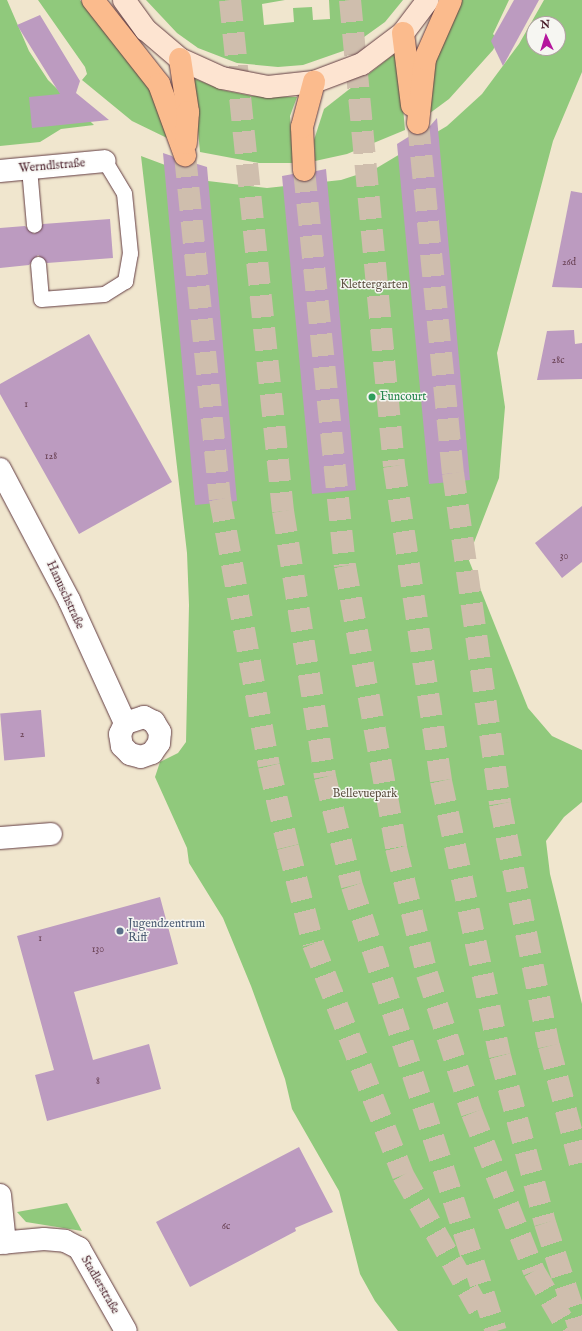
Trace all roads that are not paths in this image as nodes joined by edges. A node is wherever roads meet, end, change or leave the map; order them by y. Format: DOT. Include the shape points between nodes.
graph roads {
  1 [pos="94,0"];
  2 [pos="124,0"];
  3 [pos="428,0"];
  4 [pos="451,0"];
  5 [pos="403,33"];
  6 [pos="180,59"];
  7 [pos="314,82"];
  8 [pos="105,161"];
  9 [pos="29,168"];
  10 [pos="0,170"];
  11 [pos="304,170"];
  12 [pos="34,225"];
  13 [pos="38,264"];
  14 [pos="0,469"];
  15 [pos="125,723"];
  16 [pos="51,834"];
  17 [pos="0,838"];
  18 [pos="0,1195"];
  19 [pos="2,1243"];
  20 [pos="126,1331"];
  1 -- 6 [label="highway" via="159,84 185,155 188,112"];
  2 -- 6 [label="main road" via="146,30"];
  3 -- 5 [label="main road"];
  4 -- 5 [label="highway" via="425,59 418,123 408,91"];
  5 -- 7 [label="main road" via="362,64"];
  6 -- 7 [label="main road" via="215,76 245,84 268,87"];
  7 -- 11 [label="highway" via="302,127"];
  8 -- 9 [label="street, Werndlstraße"];
  8 -- 13 [label="lane" via="124,193 130,254 125,282 104,294 42,299"];
  9 -- 10 [label="street, Werndlstraße"];
  9 -- 12 [label="lane"];
  14 -- 15 [label="street, Hanuschstraße" via="69,600"];
  16 -- 17 [label="street"];
  18 -- 19 [label="street"];
  19 -- 20 [label="street, Stadlerstraße" via="44,1239 64,1241 79,1248"];
}
